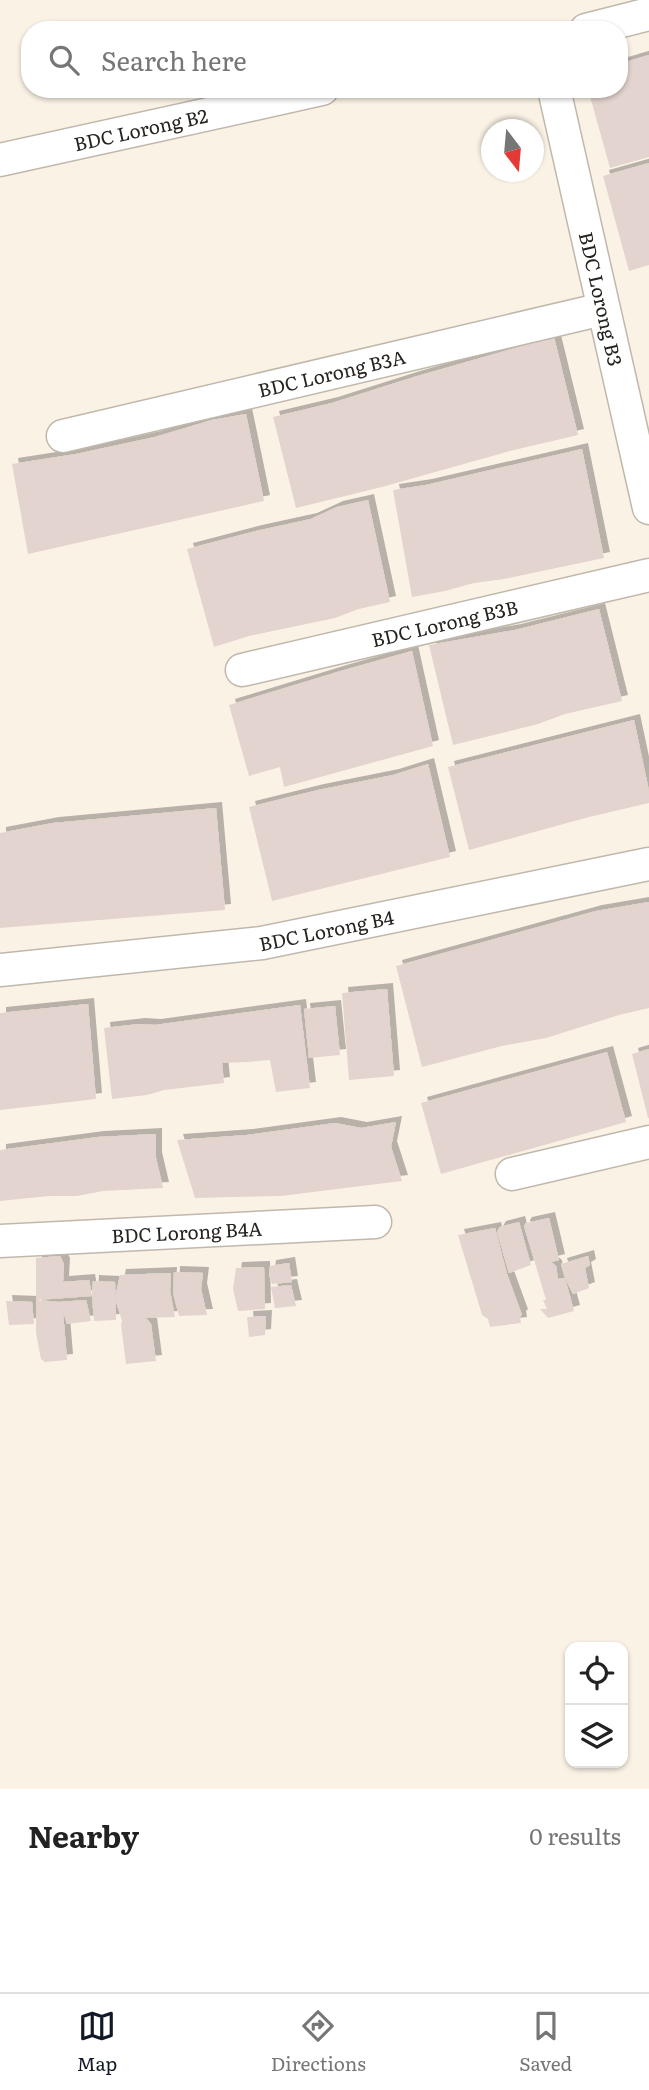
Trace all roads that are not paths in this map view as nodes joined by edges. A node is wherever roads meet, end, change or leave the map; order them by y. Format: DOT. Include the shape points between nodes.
graph roads {
  1 [pos="649,14"];
  2 [pos="621,21"];
  3 [pos="281,98"];
  4 [pos="556,98"];
  5 [pos="0,160"];
  6 [pos="603,309"];
  7 [pos="63,436"];
  8 [pos="649,508"];
  9 [pos="649,575"];
  10 [pos="242,670"];
  11 [pos="649,864"];
  12 [pos="0,970"];
  13 [pos="649,1142"];
  14 [pos="512,1174"];
  15 [pos="375,1222"];
  16 [pos="0,1241"];
  1 -- 2 [label="street"];
  3 -- 5 [label="street, BDC Lorong B2"];
  4 -- 6 [label="street, BDC Lorong B3"];
  6 -- 7 [label="street, BDC Lorong B3A"];
  6 -- 8 [label="street, BDC Lorong B3"];
  9 -- 10 [label="street, BDC Lorong B3B"];
  11 -- 12 [label="street, BDC Lorong B4" via="262,943"];
  13 -- 14 [label="street"];
  15 -- 16 [label="street, BDC Lorong B4A"];
}
